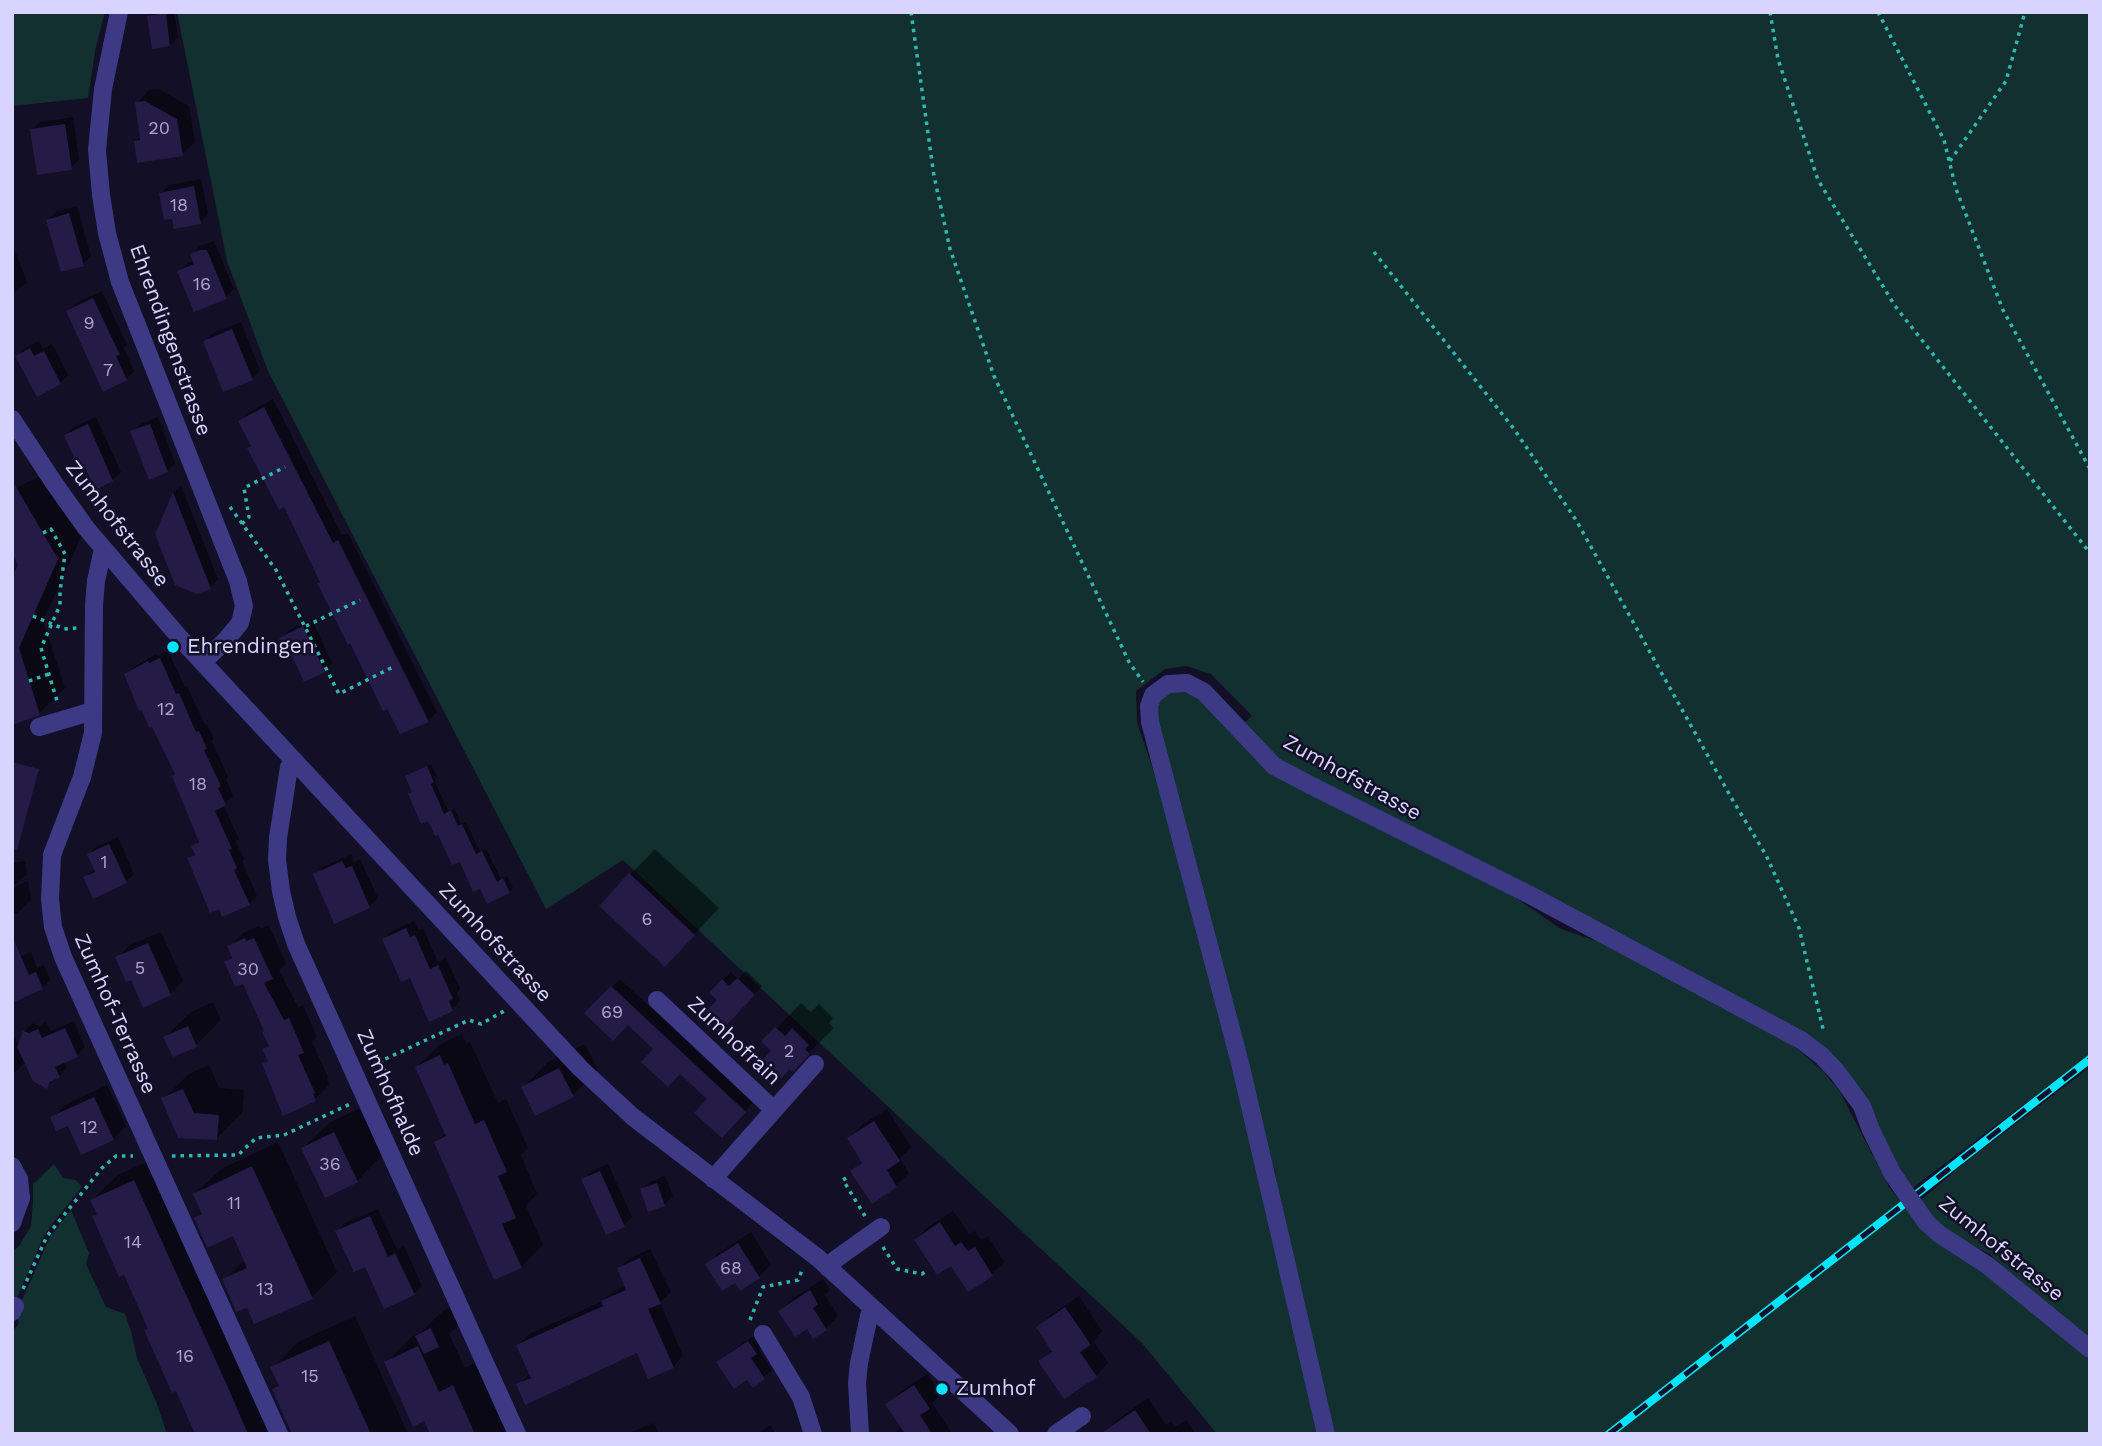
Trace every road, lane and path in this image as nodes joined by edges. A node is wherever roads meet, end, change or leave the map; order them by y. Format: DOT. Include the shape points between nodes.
graph roads {
  1 [pos="119,12"];
  2 [pos="911,12"];
  3 [pos="1770,12"];
  4 [pos="1878,12"];
  5 [pos="2025,12"];
  6 [pos="1950,162"];
  7 [pos="1374,252"];
  8 [pos="12,419"];
  9 [pos="285,467"];
  10 [pos="2090,469"];
  11 [pos="228,503"];
  12 [pos="243,524"];
  13 [pos="43,533"];
  14 [pos="103,549"];
  15 [pos="2090,552"];
  16 [pos="360,600"];
  17 [pos="33,616"];
  18 [pos="52,624"];
  19 [pos="306,626"];
  20 [pos="83,628"];
  21 [pos="203,662"];
  22 [pos="393,667"];
  23 [pos="49,674"];
  24 [pos="30,681"];
  25 [pos="1153,695"];
  26 [pos="93,711"];
  27 [pos="63,720"];
  28 [pos="39,727"];
  29 [pos="294,760"];
  30 [pos="657,1000"];
  31 [pos="508,1007"];
  32 [pos="1822,1056"];
  33 [pos="815,1064"];
  34 [pos="376,1092"];
  35 [pos="355,1102"];
  36 [pos="774,1110"];
  37 [pos="142,1156"];
  38 [pos="162,1156"];
  39 [pos="12,1167"];
  40 [pos="713,1179"];
  41 [pos="12,1223"];
  42 [pos="881,1227"];
  43 [pos="804,1266"];
  44 [pos="828,1268"];
  45 [pos="873,1308"];
  46 [pos="14,1309"];
  47 [pos="755,1331"];
  48 [pos="2090,1349"];
  49 [pos="1082,1416"];
  50 [pos="279,1434"];
  51 [pos="517,1434"];
  52 [pos="813,1434"];
  53 [pos="860,1434"];
  54 [pos="1010,1434"];
  55 [pos="1056,1434"];
  56 [pos="1325,1434"];
  1 -- 21 [label="street, Ehrendingenstrasse" via="103,89 97,150 107,233 120,282 239,581 244,606 240,623"];
  2 -- 25 [label="path" via="934,176 950,249 994,376 1129,662"];
  3 -- 15 [label="path" via="1778,59 1818,180 1895,306"];
  4 -- 6 [label="path" via="1944,140"];
  5 -- 6 [label="path" via="2006,80"];
  6 -- 10 [label="path" via="2003,310"];
  7 -- 32 [label="path" via="1514,429 1576,520 1766,855 1799,928 1824,1034"];
  8 -- 14 [label="street, Zumhofstrasse"];
  9 -- 12 [label="path" via="244,488 249,517"];
  11 -- 12 [label="path"];
  12 -- 19 [label="path" via="276,570"];
  13 -- 18 [label="path" via="51,529 65,554 60,606"];
  14 -- 21 [label="street, Zumhofstrasse"];
  14 -- 26 [label="street, Zumhof-Terrasse" via="94,605"];
  16 -- 19 [label="path"];
  17 -- 18 [label="path"];
  18 -- 20 [label="path"];
  18 -- 23 [label="path" via="41,648"];
  19 -- 22 [label="path" via="339,694"];
  21 -- 29 [label="street, Zumhofstrasse"];
  23 -- 24 [label="path"];
  23 -- 27 [label="path"];
  25 -- 32 [label="street, Zumhofstrasse" via="1168,684 1187,683 1204,692 1274,766 1528,894 1767,1021"];
  25 -- 56 [label="street" via="1150,722 1240,1063"];
  26 -- 27 [label="street"];
  26 -- 50 [label="street, Zumhof-Terrasse" via="93,733 82,777 52,855 53,927 65,963"];
  27 -- 28 [label="street"];
  29 -- 40 [label="street, Zumhofstrasse" via="580,1068 633,1117"];
  29 -- 51 [label="street, Zumhofhalde" via="278,838 279,881 287,917"];
  30 -- 36 [label="street, Zumhofrain"];
  31 -- 34 [label="path" via="481,1024 468,1020 380,1061 391,1086"];
  32 -- 48 [label="street, Zumhofstrasse, bridge" via="1863,1106 1892,1173 1926,1222"];
  33 -- 36 [label="street"];
  35 -- 38 [label="path" via="284,1135 256,1138 238,1155"];
  36 -- 40 [label="street, Zumhofrain"];
  37 -- 46 [label="path" via="116,1156 102,1168 47,1236"];
  39 -- 41 [label="street" via="21,1198"];
  40 -- 44 [label="street, Zumhofstrasse"];
  42 -- 44 [label="street"];
  43 -- 47 [label="path" via="798,1280 763,1287"];
  44 -- 45 [label="street, Zumhofstrasse"];
  45 -- 53 [label="street" via="859,1363"];
  45 -- 54 [label="street, Zumhofstrasse"];
  47 -- 52 [label="street" via="801,1398"];
  49 -- 55 [label="street"];
}
